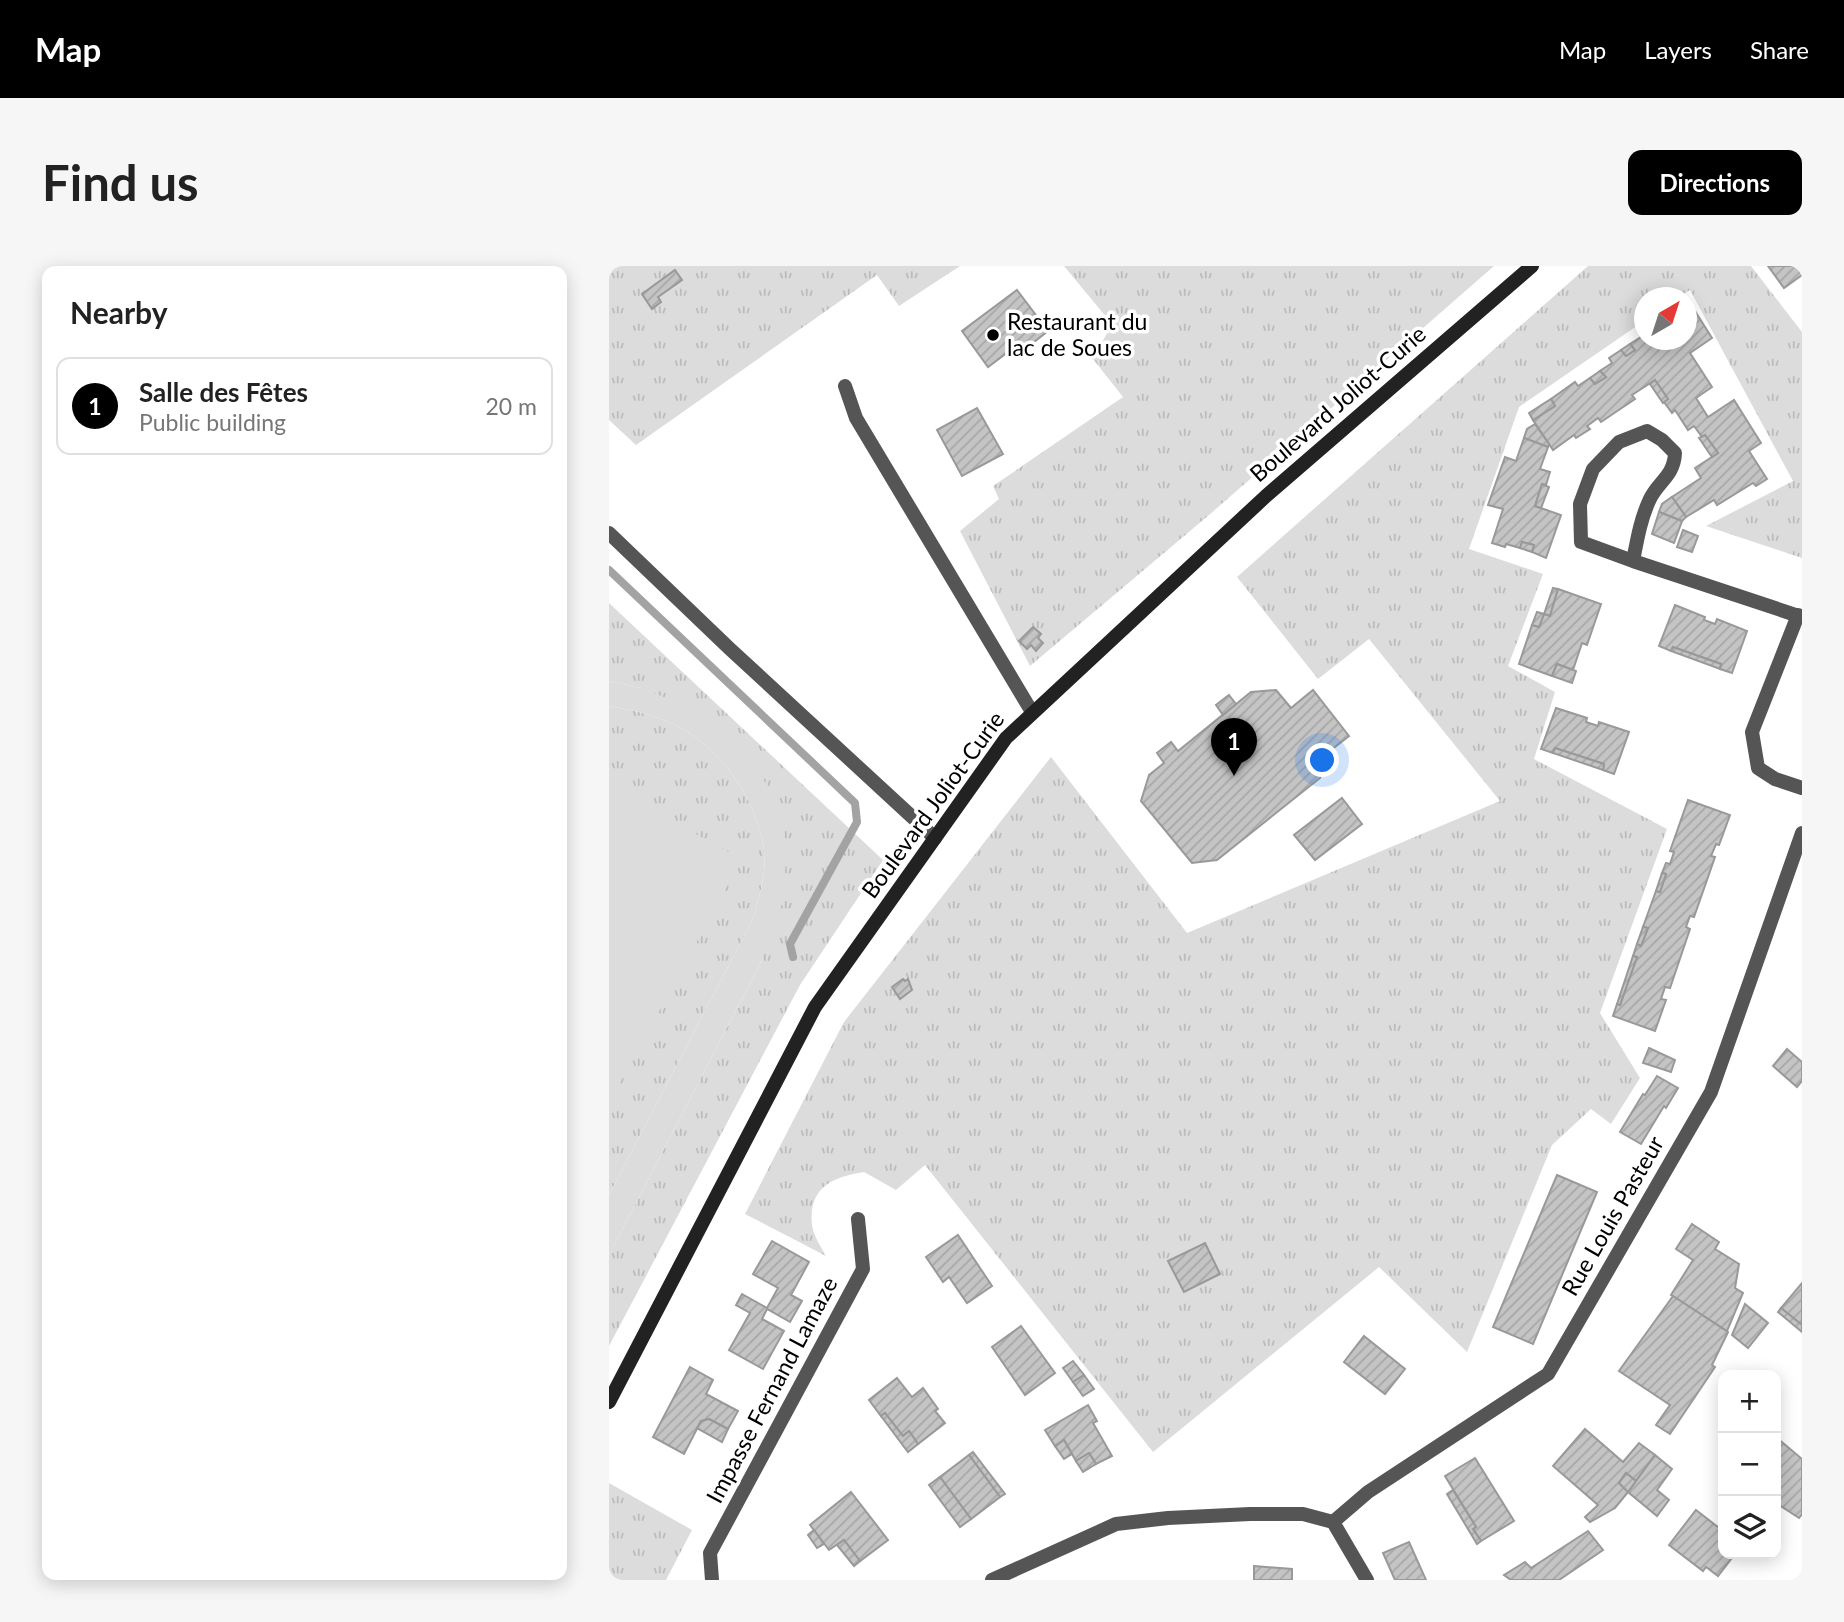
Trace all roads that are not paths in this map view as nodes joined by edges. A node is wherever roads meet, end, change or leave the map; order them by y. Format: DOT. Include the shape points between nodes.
graph roads {
  1 [pos="1532,266"];
  2 [pos="845,386"];
  3 [pos="609,533"];
  4 [pos="1633,561"];
  5 [pos="1800,616"];
  6 [pos="1032,712"];
  7 [pos="1802,788"];
  8 [pos="1802,833"];
  9 [pos="935,838"];
  10 [pos="858,1219"];
  11 [pos="609,1402"];
  12 [pos="1333,1522"];
  13 [pos="712,1580"];
  14 [pos="992,1580"];
  15 [pos="1367,1580"];
  1 -- 6 [label="main road, Boulevard Joliot-Curie" via="1266,496"];
  2 -- 6 [label="street" via="856,418"];
  3 -- 9 [label="street"];
  4 -- 4 [label="street" via="1581,542 1580,504 1593,469 1619,442 1647,431 1675,453 1674,467 1650,498"];
  4 -- 5 [label="street"];
  5 -- 7 [label="street" via="1752,732 1758,768"];
  6 -- 9 [label="main road, Boulevard Joliot-Curie" via="1006,738"];
  8 -- 12 [label="street, Rue Louis Pasteur" via="1711,1092 1548,1374 1368,1492"];
  9 -- 11 [label="main road, Boulevard Joliot-Curie" via="815,1007"];
  10 -- 13 [label="street, Impasse Fernand Lamaze" via="863,1269 710,1553"];
  12 -- 14 [label="street" via="1303,1514 1250,1514 1116,1524"];
  12 -- 15 [label="street"];
}
